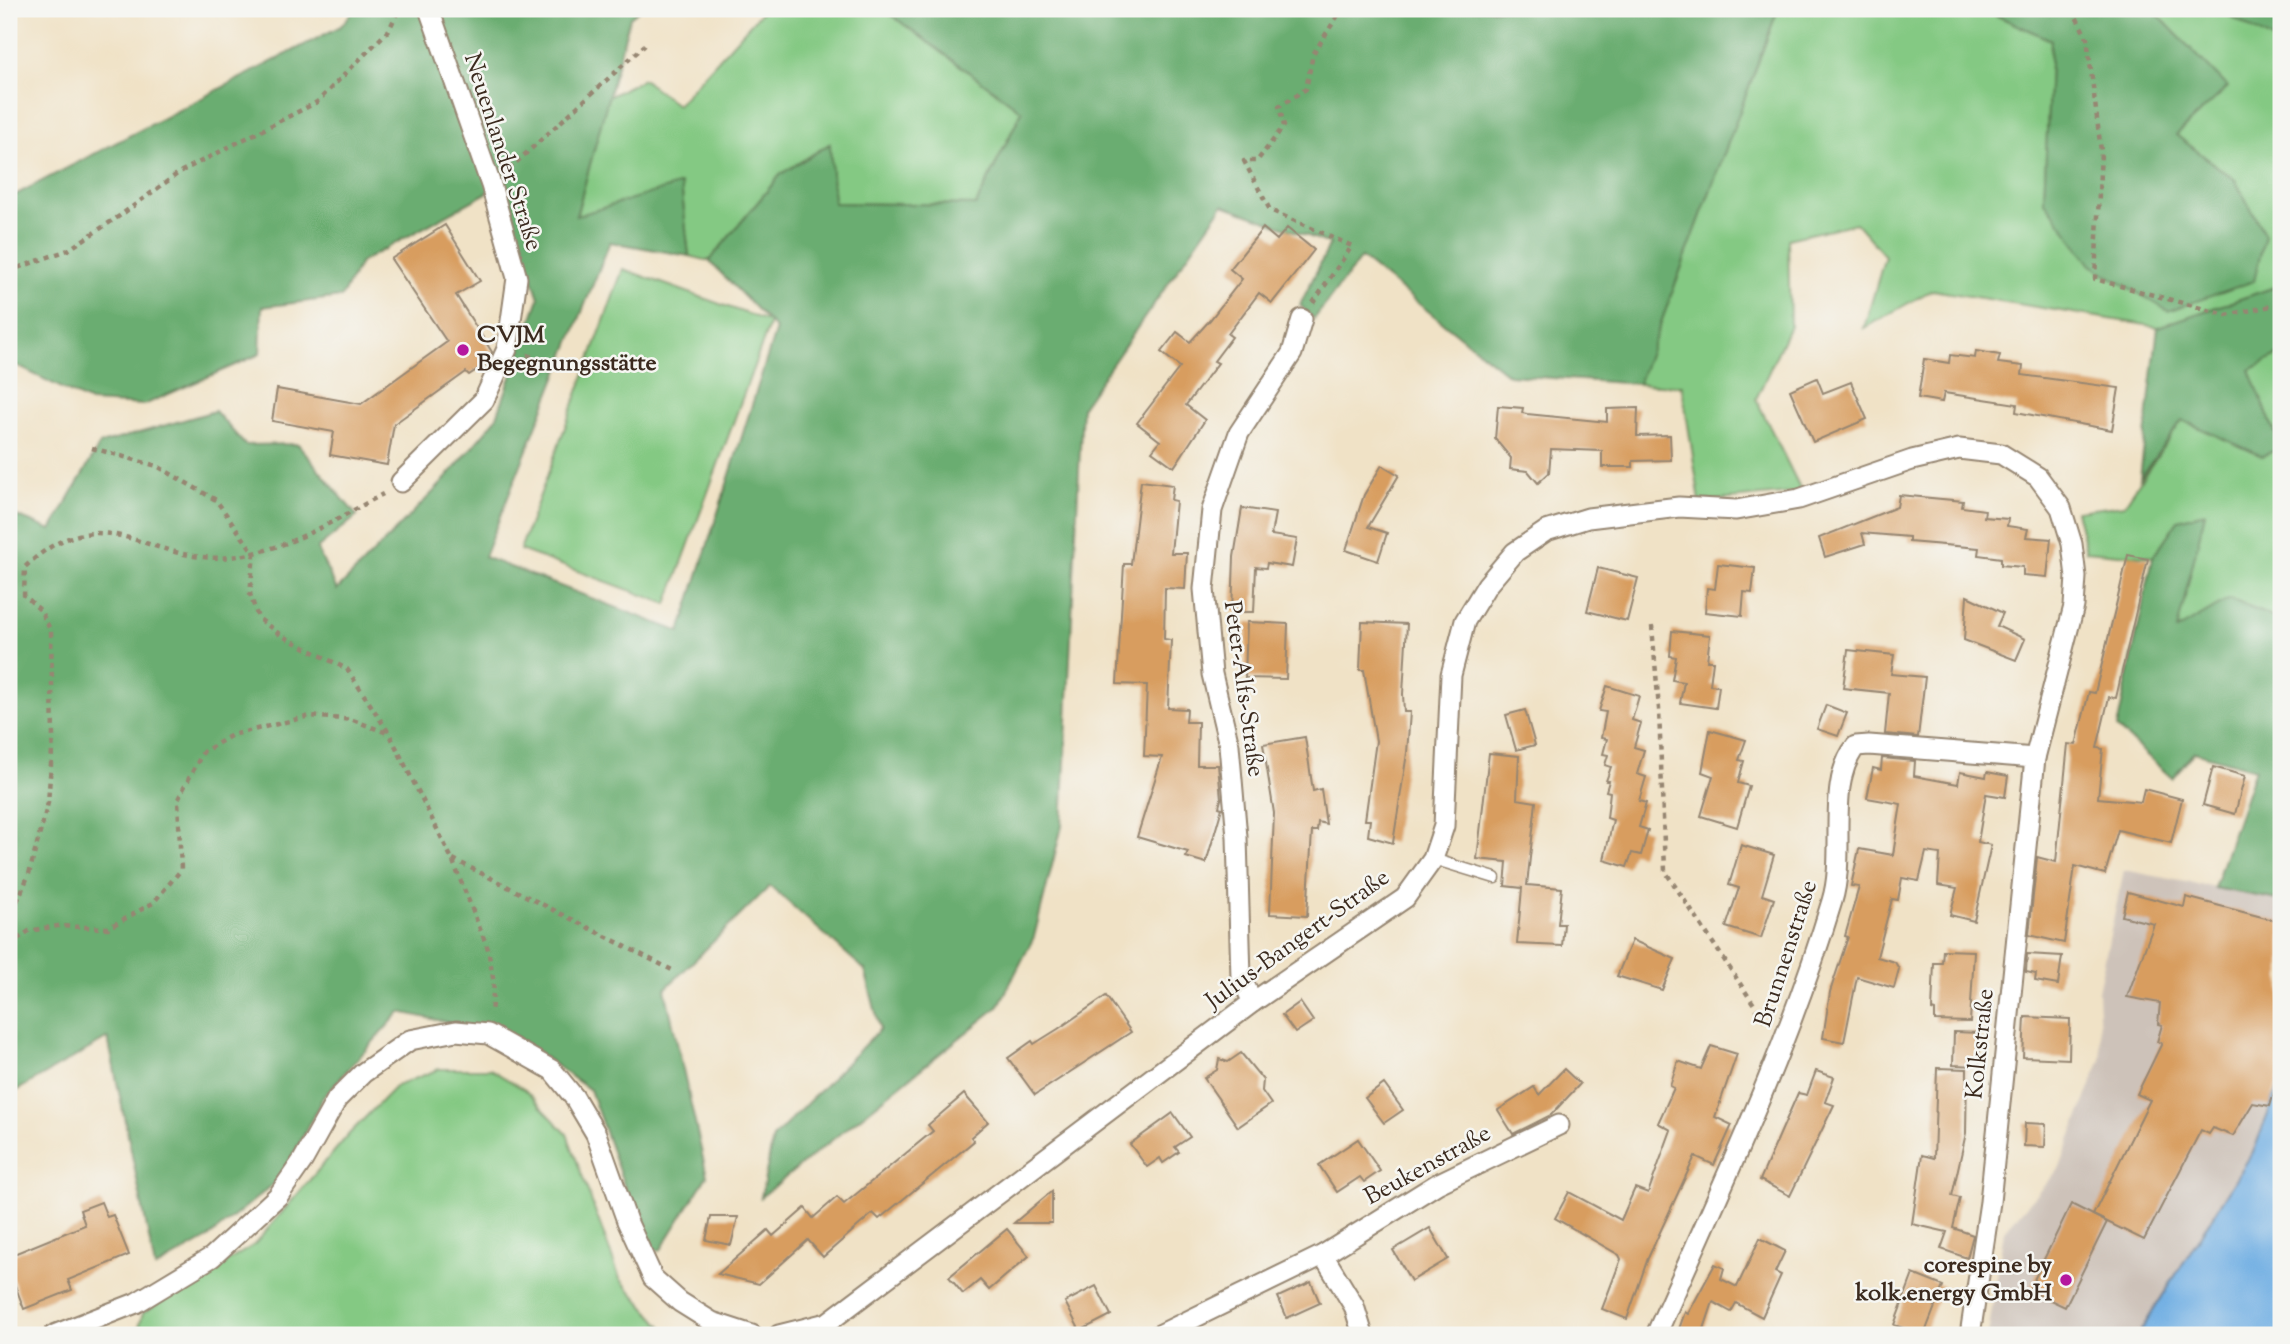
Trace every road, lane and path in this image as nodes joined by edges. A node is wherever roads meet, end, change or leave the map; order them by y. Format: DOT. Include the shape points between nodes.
graph roads {
  1 [pos="399,9"];
  2 [pos="429,9"];
  3 [pos="1342,9"];
  4 [pos="2072,9"];
  5 [pos="645,45"];
  6 [pos="491,185"];
  7 [pos="9,271"];
  8 [pos="2281,304"];
  9 [pos="1302,318"];
  10 [pos="507,349"];
  11 [pos="562,367"];
  12 [pos="92,448"];
  13 [pos="401,482"];
  14 [pos="254,553"];
  15 [pos="1652,626"];
  16 [pos="389,733"];
  17 [pos="2035,758"];
  18 [pos="452,859"];
  19 [pos="1433,859"];
  20 [pos="1495,878"];
  21 [pos="9,920"];
  22 [pos="9,945"];
  23 [pos="674,971"];
  24 [pos="1253,1002"];
  25 [pos="488,1034"];
  26 [pos="1783,1048"];
  27 [pos="1559,1125"];
  28 [pos="1323,1255"];
  29 [pos="54,1335"];
  30 [pos="752,1335"];
  31 [pos="779,1335"];
  32 [pos="1159,1335"];
  33 [pos="1363,1335"];
  34 [pos="1656,1335"];
  35 [pos="1970,1335"];
  1 -- 7 [label="path" via="389,30 317,102 180,172 68,250"];
  2 -- 6 [label="street, Neuenlander Straße"];
  3 -- 9 [label="path" via="1313,54 1306,89 1279,106 1284,126 1258,161 1244,161 1270,210 1352,246"];
  4 -- 8 [label="path" via="2087,38 2101,151 2095,279 2226,315"];
  5 -- 6 [label="path"];
  6 -- 10 [label="street, Neuenlander Straße" via="517,278"];
  9 -- 24 [label="street, Peter-Alfs-Straße" via="1292,353 1239,432 1212,510 1204,589 1212,674 1230,745 1241,978"];
  10 -- 11 [label="path"];
  10 -- 13 [label="street, Neuenlander Straße" via="484,400"];
  12 -- 14 [label="path" via="157,466 216,500"];
  13 -- 14 [label="path" via="312,533"];
  14 -- 16 [label="path" via="250,594 258,618 347,670"];
  14 -- 21 [label="path" via="228,557 191,554 119,533 90,532 43,550 25,567 24,595 40,610 51,631 53,738 48,803 29,874"];
  15 -- 26 [label="path" via="1665,871"];
  16 -- 18 [label="path"];
  16 -- 22 [label="path" via="353,720 310,716 232,735 203,752 178,799 181,870 153,903 108,928 58,926 29,931"];
  17 -- 19 [label="street, Julius-Bangert-Straße" via="2074,606 2072,544 2061,508 2038,477 2001,454 1959,449 1912,460 1799,499 1736,510 1679,507 1588,518 1546,531 1515,552 1465,621 1451,675 1444,826"];
  17 -- 26 [label="street, Brunnenstraße" via="1856,746 1842,771 1840,861 1833,898"];
  17 -- 35 [label="street, Kolkstraße" via="1990,1202"];
  18 -- 23 [label="path"];
  18 -- 25 [label="path" via="488,948 494,984"];
  19 -- 20 [label="lane"];
  19 -- 24 [label="street, Julius-Bangert-Straße" via="1405,898"];
  24 -- 31 [label="street, Julius-Bangert-Straße" via="827,1323"];
  25 -- 29 [label="street" via="456,1031 410,1040 385,1057 337,1099 278,1196 212,1257 136,1303"];
  25 -- 30 [label="street" via="552,1070 574,1097 596,1134 653,1278 712,1322"];
  26 -- 34 [label="street, Brunnenstraße"];
  27 -- 28 [label="street, Beukenstraße" via="1437,1184"];
  28 -- 32 [label="street, Beukenstraße"];
  28 -- 33 [label="street" via="1354,1306"];
}
